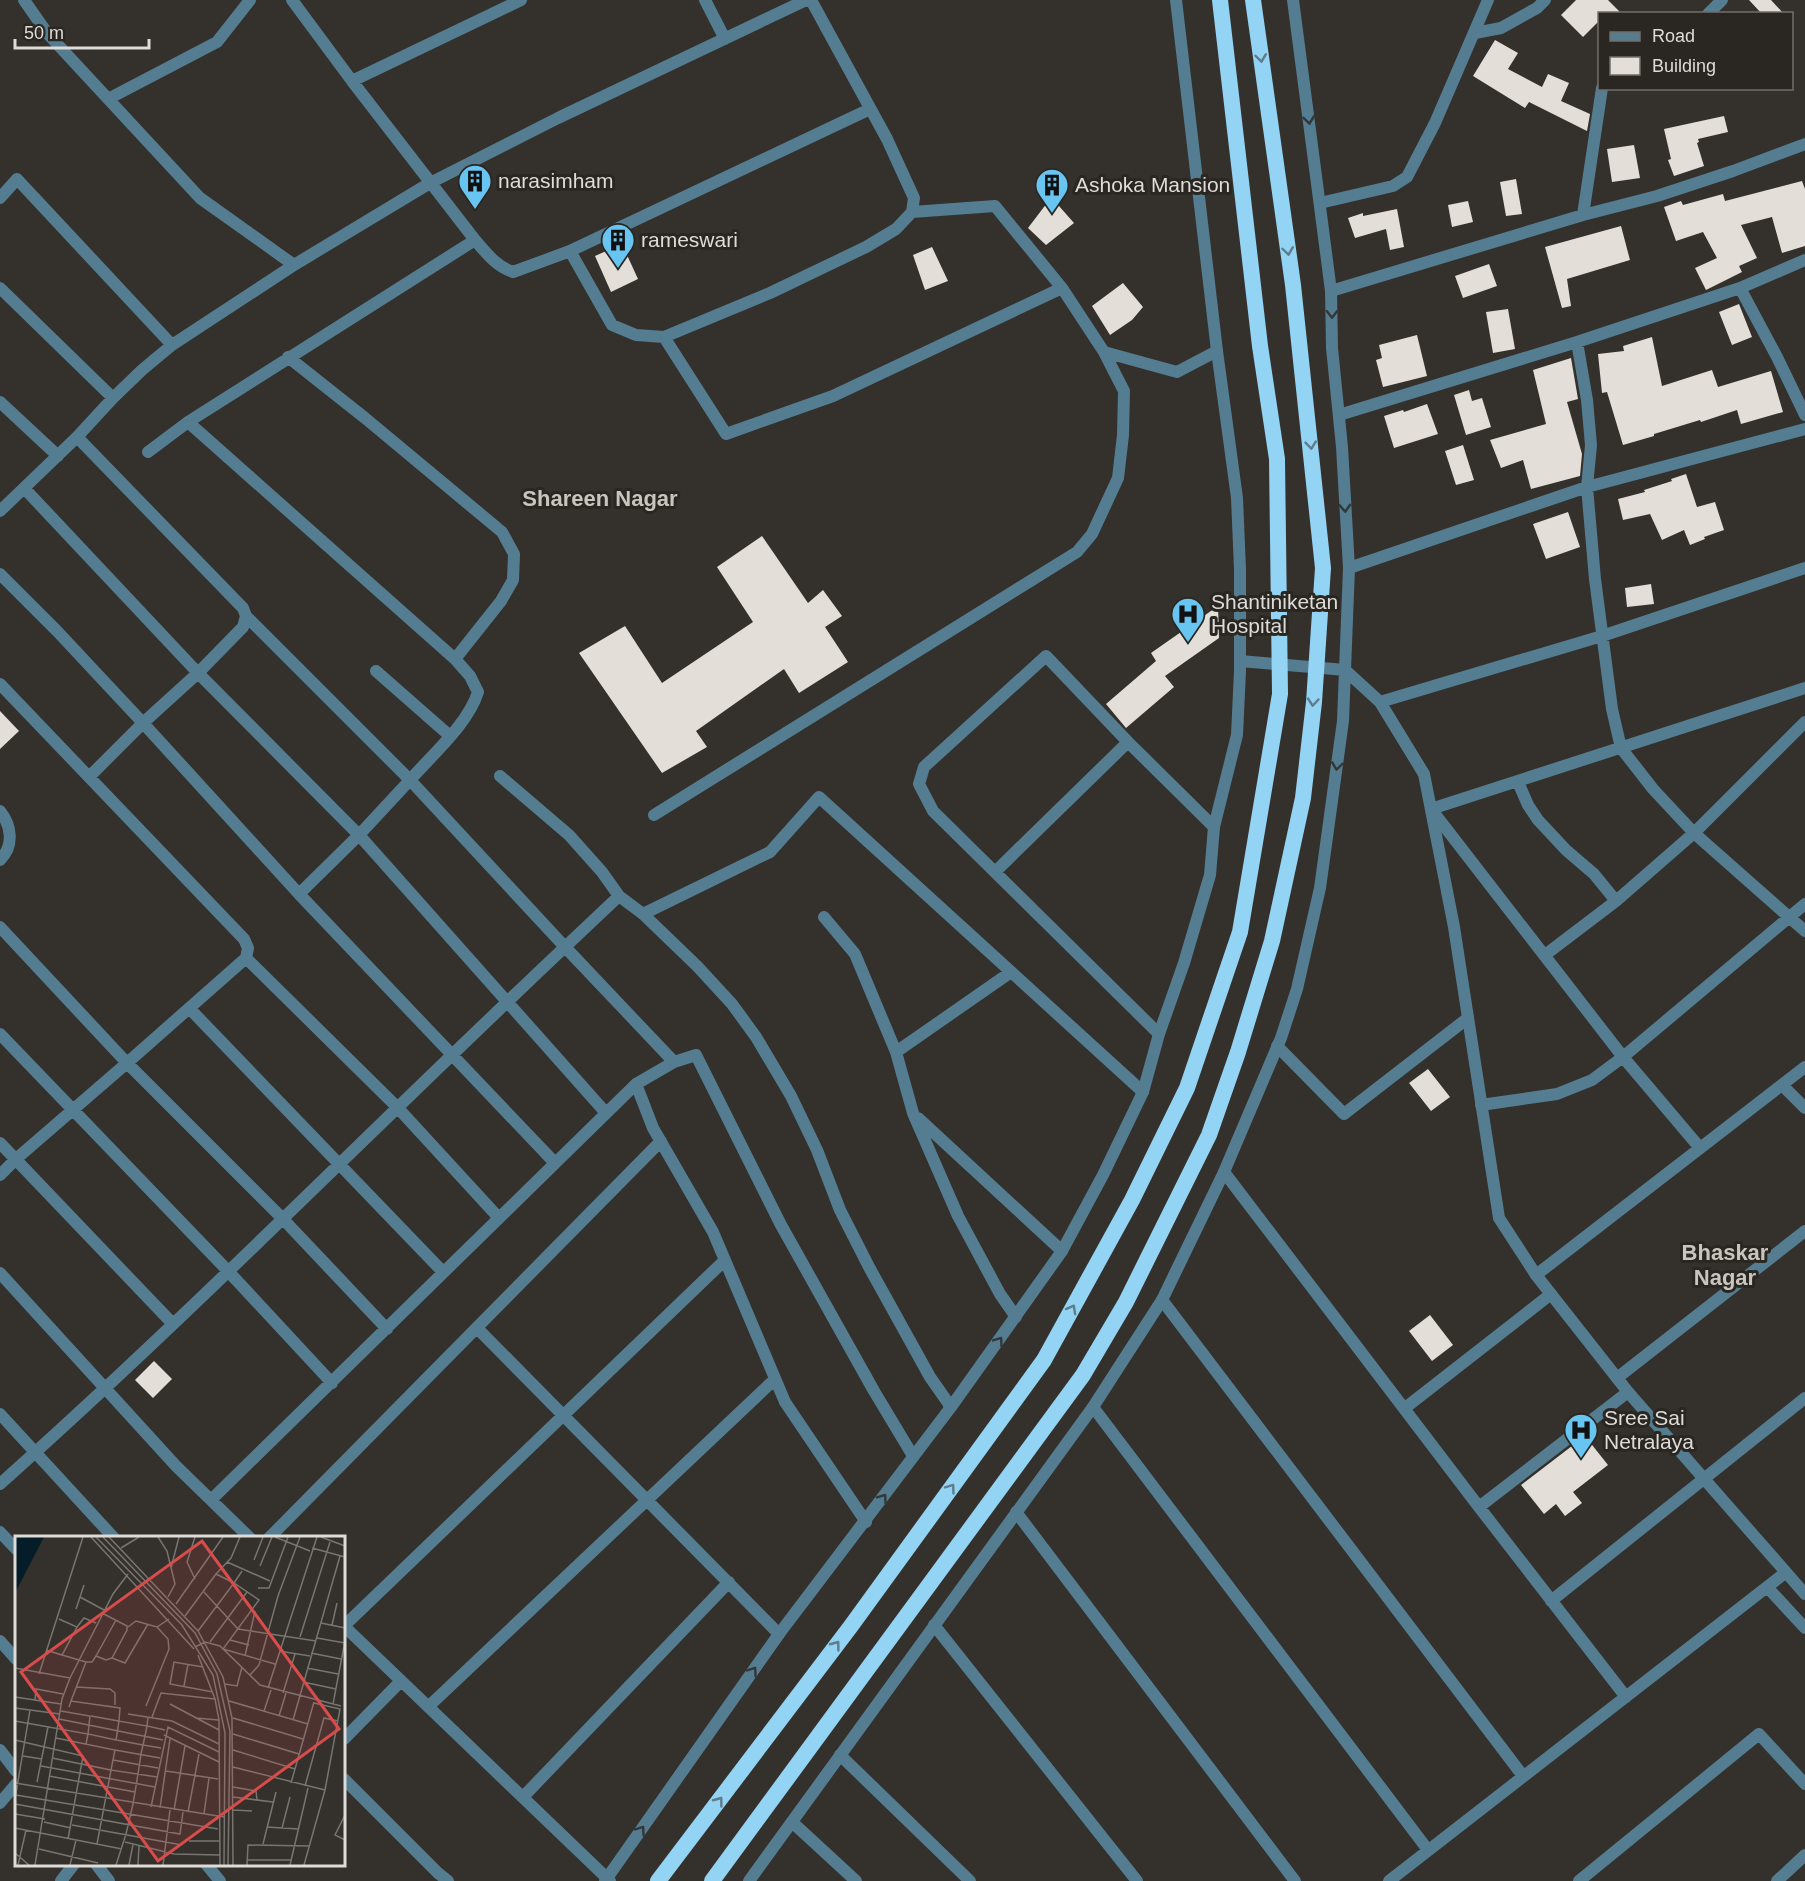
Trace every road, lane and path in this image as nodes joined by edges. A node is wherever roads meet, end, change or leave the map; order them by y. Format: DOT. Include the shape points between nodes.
graph roads {
  1 [pos="24,0"];
  2 [pos="250,0"];
  3 [pos="292,0"];
  4 [pos="521,0"];
  5 [pos="705,0"];
  6 [pos="808,0"];
  7 [pos="1176,0"];
  8 [pos="1220,0"];
  9 [pos="1253,0"];
  10 [pos="1293,0"];
  11 [pos="1488,0"];
  12 [pos="1545,0"];
  13 [pos="1722,0"];
  14 [pos="1710,12"];
  15 [pos="1475,33"];
  16 [pos="725,39"];
  17 [pos="352,81"];
  18 [pos="1602,90"];
  19 [pos="108,99"];
  20 [pos="870,109"];
  21 [pos="1805,144"];
  22 [pos="430,183"];
  23 [pos="0,198"];
  24 [pos="1320,203"];
  25 [pos="912,212"];
  26 [pos="1583,215"];
  27 [pos="475,240"];
  28 [pos="570,251"];
  29 [pos="1805,260"];
  30 [pos="294,266"];
  31 [pos="0,288"];
  32 [pos="1062,288"];
  33 [pos="1740,288"];
  34 [pos="1331,291"];
  35 [pos="664,336"];
  36 [pos="1577,342"];
  37 [pos="172,345"];
  38 [pos="1217,351"];
  39 [pos="1104,352"];
  40 [pos="288,357"];
  41 [pos="113,398"];
  42 [pos="0,402"];
  43 [pos="1339,415"];
  44 [pos="1805,416"];
  45 [pos="188,422"];
  46 [pos="1805,429"];
  47 [pos="77,437"];
  48 [pos="148,452"];
  49 [pos="58,456"];
  50 [pos="1587,487"];
  51 [pos="24,488"];
  52 [pos="0,511"];
  53 [pos="1349,568"];
  54 [pos="1805,568"];
  55 [pos="0,574"];
  56 [pos="246,616"];
  57 [pos="1602,636"];
  58 [pos="455,659"];
  59 [pos="1240,661"];
  60 [pos="1280,664"];
  61 [pos="1316,667"];
  62 [pos="1344,670"];
  63 [pos="376,671"];
  64 [pos="198,673"];
  65 [pos="0,684"];
  66 [pos="1805,688"];
  67 [pos="1380,702"];
  68 [pos="1805,722"];
  69 [pos="144,723"];
  70 [pos="450,736"];
  71 [pos="1128,742"];
  72 [pos="1621,748"];
  73 [pos="500,776"];
  74 [pos="88,777"];
  75 [pos="410,780"];
  76 [pos="1518,782"];
  77 [pos="1431,809"];
  78 [pos="0,811"];
  79 [pos="654,815"];
  80 [pos="1214,827"];
  81 [pos="1694,833"];
  82 [pos="359,836"];
  83 [pos="0,860"];
  84 [pos="996,871"];
  85 [pos="299,894"];
  86 [pos="619,896"];
  87 [pos="1616,901"];
  88 [pos="1805,904"];
  89 [pos="643,914"];
  90 [pos="824,917"];
  91 [pos="1789,917"];
  92 [pos="0,927"];
  93 [pos="1805,931"];
  94 [pos="565,947"];
  95 [pos="1545,956"];
  96 [pos="246,958"];
  97 [pos="1011,972"];
  98 [pos="506,1002"];
  99 [pos="189,1008"];
  100 [pos="1468,1018"];
  101 [pos="0,1034"];
  102 [pos="1159,1034"];
  103 [pos="1277,1046"];
  104 [pos="896,1052"];
  105 [pos="453,1053"];
  106 [pos="1623,1058"];
  107 [pos="674,1062"];
  108 [pos="127,1064"];
  109 [pos="1805,1067"];
  110 [pos="636,1084"];
  111 [pos="1782,1085"];
  112 [pos="1143,1092"];
  113 [pos="1481,1105"];
  114 [pos="397,1107"];
  115 [pos="1805,1108"];
  116 [pos="73,1110"];
  117 [pos="606,1113"];
  118 [pos="913,1113"];
  119 [pos="661,1141"];
  120 [pos="0,1143"];
  121 [pos="1700,1148"];
  122 [pos="16,1159"];
  123 [pos="555,1163"];
  124 [pos="340,1164"];
  125 [pos="1224,1172"];
  126 [pos="0,1175"];
  127 [pos="499,1218"];
  128 [pos="283,1219"];
  129 [pos="1805,1231"];
  130 [pos="1062,1251"];
  131 [pos="725,1260"];
  132 [pos="228,1271"];
  133 [pos="443,1272"];
  134 [pos="0,1273"];
  135 [pos="1536,1275"];
  136 [pos="1551,1294"];
  137 [pos="1162,1300"];
  138 [pos="1016,1317"];
  139 [pos="173,1324"];
  140 [pos="477,1328"];
  141 [pos="387,1329"];
  142 [pos="1617,1378"];
  143 [pos="775,1379"];
  144 [pos="332,1383"];
  145 [pos="106,1389"];
  146 [pos="1628,1392"];
  147 [pos="1802,1406"];
  148 [pos="951,1407"];
  149 [pos="1093,1407"];
  150 [pos="1405,1408"];
  151 [pos="0,1414"];
  152 [pos="564,1416"];
  153 [pos="35,1453"];
  154 [pos="913,1456"];
  155 [pos="1705,1480"];
  156 [pos="0,1484"];
  157 [pos="647,1499"];
  158 [pos="211,1500"];
  159 [pos="1479,1507"];
  160 [pos="1016,1512"];
  161 [pos="866,1522"];
  162 [pos="0,1532"];
  163 [pos="112,1536"];
  164 [pos="248,1536"];
  165 [pos="271,1536"];
  166 [pos="15,1548"];
  167 [pos="1785,1573"];
  168 [pos="729,1582"];
  169 [pos="1767,1587"];
  170 [pos="1805,1594"];
  171 [pos="1551,1601"];
  172 [pos="345,1625"];
  173 [pos="934,1625"];
  174 [pos="345,1627"];
  175 [pos="1805,1628"];
  176 [pos="779,1634"];
  177 [pos="0,1641"];
  178 [pos="15,1658"];
  179 [pos="401,1681"];
  180 [pos="1626,1696"];
  181 [pos="428,1707"];
  182 [pos="345,1738"];
  183 [pos="0,1750"];
  184 [pos="840,1755"];
  185 [pos="15,1770"];
  186 [pos="1523,1776"];
  187 [pos="345,1780"];
  188 [pos="1805,1784"];
  189 [pos="15,1785"];
  190 [pos="523,1797"];
  191 [pos="0,1803"];
  192 [pos="792,1822"];
  193 [pos="1428,1850"];
  194 [pos="1805,1855"];
  195 [pos="72,1866"];
  196 [pos="98,1866"];
  197 [pos="208,1866"];
  198 [pos="608,1880"];
  199 [pos="61,1881"];
  200 [pos="109,1881"];
  201 [pos="220,1881"];
  202 [pos="448,1881"];
  203 [pos="658,1881"];
  204 [pos="712,1881"];
  205 [pos="748,1881"];
  206 [pos="856,1881"];
  207 [pos="970,1881"];
  208 [pos="1137,1881"];
  209 [pos="1295,1881"];
  210 [pos="1389,1881"];
  211 [pos="1580,1881"];
  212 [pos="1777,1881"];
  1 -- 19 [label="street" via="47,33"];
  2 -- 19 [label="street" via="217,42"];
  3 -- 17 [label="street"];
  4 -- 17 [label="street"];
  5 -- 16 [label="street"];
  6 -- 16 [label="street"];
  6 -- 20 [label="street"];
  7 -- 38 [label="street"];
  8 -- 60 [label="highway" via="1258,337 1277,459"];
  9 -- 61 [label="highway, one-way" via="1293,285 1323,568"];
  10 -- 24 [label="street, one-way"];
  11 -- 15 [label="street"];
  12 -- 15 [label="street" via="1501,28"];
  13 -- 14 [label="street"];
  15 -- 24 [label="street" via="1407,177 1393,186"];
  16 -- 22 [label="street"];
  17 -- 22 [label="street"];
  18 -- 26 [label="street"];
  19 -- 30 [label="street" via="200,198"];
  20 -- 25 [label="street" via="914,198"];
  20 -- 28 [label="street"];
  21 -- 26 [label="street" via="1657,196"];
  22 -- 27 [label="street"];
  22 -- 30 [label="street"];
  23 -- 37 [label="street" via="17,179"];
  24 -- 34 [label="street"];
  25 -- 32 [label="street" via="995,207"];
  25 -- 35 [label="street" via="896,229 866,247 770,293"];
  26 -- 34 [label="street"];
  27 -- 28 [label="street" via="492,260 513,273"];
  27 -- 40 [label="street"];
  28 -- 35 [label="street" via="612,325 636,335"];
  29 -- 33 [label="street"];
  30 -- 37 [label="street"];
  31 -- 41 [label="street"];
  32 -- 35 [label="street" via="832,396 726,434"];
  32 -- 39 [label="street"];
  33 -- 36 [label="street"];
  33 -- 44 [label="street"];
  34 -- 43 [label="street, one-way"];
  36 -- 43 [label="street"];
  36 -- 50 [label="street" via="1591,445"];
  37 -- 41 [label="street"];
  38 -- 39 [label="street" via="1177,372"];
  38 -- 59 [label="street" via="1237,498"];
  39 -- 79 [label="street" via="1124,391 1118,478 1092,534 1077,552"];
  40 -- 45 [label="street"];
  40 -- 58 [label="street" via="502,531 514,554 513,580"];
  41 -- 47 [label="street"];
  42 -- 49 [label="street"];
  43 -- 53 [label="street, one-way"];
  45 -- 48 [label="street"];
  45 -- 58 [label="street"];
  46 -- 50 [label="street"];
  47 -- 49 [label="street"];
  47 -- 56 [label="street" via="243,608"];
  49 -- 51 [label="street"];
  50 -- 53 [label="street"];
  50 -- 57 [label="street"];
  51 -- 52 [label="street"];
  51 -- 64 [label="street"];
  53 -- 62 [label="street"];
  54 -- 57 [label="street"];
  55 -- 69 [label="street"];
  56 -- 64 [label="street" via="243,627"];
  56 -- 75 [label="street"];
  57 -- 67 [label="street"];
  57 -- 72 [label="street"];
  58 -- 70 [label="street" via="478,692 474,705"];
  59 -- 60 [label="street"];
  59 -- 80 [label="street" via="1237,735"];
  60 -- 61 [label="street"];
  203 -- 60 [label="highway, one-way" via="1044,1360 1132,1200 1187,1088 1240,932 1280,694"];
  61 -- 62 [label="street"];
  61 -- 204 [label="highway, one-way" via="1303,798 1272,941 1209,1135 1137,1281 1083,1375"];
  62 -- 67 [label="street"];
  62 -- 103 [label="street, one-way" via="1343,721 1320,888 1297,989"];
  63 -- 70 [label="street"];
  64 -- 69 [label="street"];
  64 -- 82 [label="street"];
  65 -- 74 [label="street"];
  66 -- 72 [label="street"];
  67 -- 77 [label="street" via="1424,774"];
  68 -- 81 [label="street"];
  69 -- 74 [label="street"];
  69 -- 85 [label="street"];
  70 -- 75 [label="street"];
  71 -- 80 [label="street"];
  71 -- 84 [label="street"];
  71 -- 84 [label="street" via="1046,656 924,767 919,784 933,811"];
  72 -- 76 [label="street"];
  72 -- 81 [label="street"];
  73 -- 86 [label="street" via="569,835"];
  74 -- 96 [label="street" via="244,939 248,948"];
  75 -- 82 [label="street"];
  75 -- 94 [label="street"];
  76 -- 77 [label="street"];
  76 -- 87 [label="street" via="1538,819"];
  77 -- 95 [label="street"];
  77 -- 100 [label="street"];
  78 -- 83 [label="street" via="8,820 10,838"];
  80 -- 102 [label="street" via="1210,875 1185,963"];
  81 -- 87 [label="street"];
  81 -- 91 [label="street"];
  82 -- 85 [label="street"];
  82 -- 98 [label="street"];
  84 -- 102 [label="street"];
  85 -- 105 [label="street"];
  86 -- 89 [label="street"];
  86 -- 94 [label="street"];
  87 -- 95 [label="street"];
  88 -- 91 [label="street"];
  89 -- 97 [label="street" via="770,852 819,797"];
  89 -- 148 [label="street" via="711,981 756,1037 791,1096 869,1267"];
  90 -- 104 [label="street" via="855,954"];
  91 -- 93 [label="street"];
  91 -- 106 [label="street"];
  92 -- 108 [label="street"];
  94 -- 98 [label="street"];
  94 -- 107 [label="street"];
  95 -- 106 [label="street"];
  96 -- 99 [label="street"];
  96 -- 114 [label="street"];
  97 -- 104 [label="street"];
  97 -- 112 [label="street"];
  98 -- 105 [label="street"];
  98 -- 117 [label="street"];
  99 -- 108 [label="street"];
  99 -- 124 [label="street"];
  100 -- 103 [label="street" via="1344,1114"];
  100 -- 113 [label="street"];
  101 -- 116 [label="street"];
  102 -- 112 [label="street"];
  103 -- 125 [label="street"];
  104 -- 118 [label="street"];
  105 -- 114 [label="street"];
  105 -- 123 [label="street"];
  106 -- 113 [label="street" via="1592,1080 1557,1094"];
  106 -- 121 [label="street"];
  107 -- 110 [label="street"];
  107 -- 154 [label="street" via="696,1055 781,1225"];
  108 -- 116 [label="street"];
  108 -- 128 [label="street"];
  109 -- 111 [label="street"];
  110 -- 117 [label="street"];
  110 -- 119 [label="street"];
  111 -- 115 [label="street"];
  111 -- 121 [label="street"];
  112 -- 130 [label="street"];
  113 -- 135 [label="street" via="1499,1218"];
  114 -- 124 [label="street"];
  114 -- 127 [label="street"];
  116 -- 122 [label="street"];
  116 -- 132 [label="street"];
  117 -- 123 [label="street"];
  118 -- 130 [label="street"];
  118 -- 138 [label="street" via="958,1216"];
  119 -- 131 [label="street"];
  119 -- 140 [label="street"];
  120 -- 122 [label="street"];
  121 -- 135 [label="street"];
  122 -- 126 [label="street"];
  122 -- 139 [label="street"];
  123 -- 127 [label="street"];
  124 -- 128 [label="street"];
  124 -- 133 [label="street"];
  125 -- 137 [label="street"];
  125 -- 150 [label="street"];
  127 -- 133 [label="street"];
  128 -- 132 [label="street"];
  128 -- 141 [label="street"];
  129 -- 142 [label="street"];
  130 -- 138 [label="street"];
  131 -- 143 [label="street"];
  131 -- 152 [label="street"];
  132 -- 139 [label="street"];
  132 -- 144 [label="street"];
  133 -- 141 [label="street"];
  134 -- 145 [label="street"];
  135 -- 136 [label="street"];
  136 -- 142 [label="street"];
  136 -- 150 [label="street"];
  137 -- 149 [label="street"];
  137 -- 186 [label="street"];
  148 -- 138 [label="street, one-way"];
  139 -- 145 [label="street"];
  140 -- 152 [label="street"];
  140 -- 165 [label="street"];
  141 -- 144 [label="street"];
  142 -- 146 [label="street"];
  143 -- 157 [label="street"];
  143 -- 161 [label="street" via="785,1402"];
  144 -- 158 [label="street"];
  145 -- 153 [label="street"];
  145 -- 158 [label="street"];
  146 -- 155 [label="street"];
  146 -- 159 [label="street"];
  147 -- 155 [label="street"];
  148 -- 154 [label="street"];
  149 -- 160 [label="street"];
  149 -- 193 [label="street"];
  150 -- 159 [label="street"];
  151 -- 153 [label="street"];
  152 -- 157 [label="street"];
  152 -- 172 [label="street"];
  153 -- 156 [label="street"];
  153 -- 163 [label="street"];
  161 -- 154 [label="street, one-way"];
  155 -- 167 [label="street"];
  155 -- 171 [label="street"];
  157 -- 168 [label="street"];
  157 -- 181 [label="street"];
  158 -- 164 [label="street"];
  159 -- 171 [label="street"];
  160 -- 173 [label="street"];
  160 -- 209 [label="street"];
  161 -- 176 [label="street"];
  162 -- 166 [label="street"];
  167 -- 169 [label="street"];
  167 -- 170 [label="street"];
  168 -- 176 [label="street"];
  168 -- 190 [label="street"];
  169 -- 175 [label="street"];
  169 -- 180 [label="street"];
  171 -- 180 [label="street"];
  173 -- 184 [label="street"];
  173 -- 208 [label="street"];
  174 -- 179 [label="street"];
  198 -- 176 [label="street, one-way"];
  177 -- 178 [label="street"];
  179 -- 181 [label="street"];
  179 -- 182 [label="street"];
  180 -- 186 [label="street"];
  181 -- 190 [label="street"];
  183 -- 185 [label="street"];
  184 -- 192 [label="street"];
  184 -- 207 [label="street"];
  186 -- 193 [label="street"];
  187 -- 202 [label="street"];
  188 -- 211 [label="street" via="1759,1734"];
  189 -- 191 [label="street"];
  190 -- 198 [label="street"];
  192 -- 205 [label="street"];
  192 -- 206 [label="street"];
  193 -- 210 [label="street"];
  194 -- 212 [label="street"];
  195 -- 199 [label="street"];
  196 -- 200 [label="street"];
  197 -- 201 [label="street"];
}
